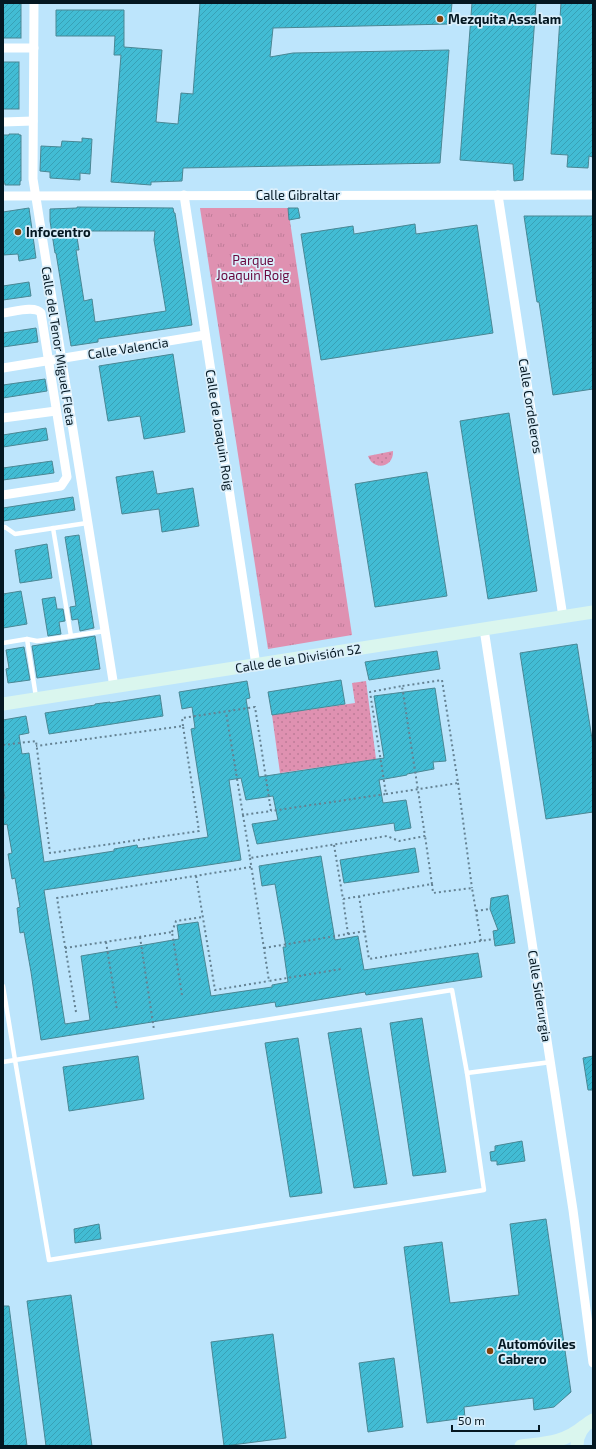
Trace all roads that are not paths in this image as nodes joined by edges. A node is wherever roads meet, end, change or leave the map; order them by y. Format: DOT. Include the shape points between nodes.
graph roads {
  1 [pos="34,3"];
  2 [pos="3,48"];
  3 [pos="34,48"];
  4 [pos="33,121"];
  5 [pos="3,122"];
  6 [pos="593,194"];
  7 [pos="498,195"];
  8 [pos="3,196"];
  9 [pos="36,196"];
  10 [pos="184,196"];
  11 [pos="3,313"];
  12 [pos="205,335"];
  13 [pos="62,359"];
  14 [pos="48,361"];
  15 [pos="3,368"];
  16 [pos="56,411"];
  17 [pos="3,418"];
  18 [pos="3,494"];
  19 [pos="87,523"];
  20 [pos="3,528"];
  21 [pos="53,528"];
  22 [pos="593,612"];
  23 [pos="563,617"];
  24 [pos="484,629"];
  25 [pos="105,631"];
  26 [pos="71,636"];
  27 [pos="27,639"];
  28 [pos="3,643"];
  29 [pos="256,665"];
  30 [pos="114,687"];
  31 [pos="36,699"];
  32 [pos="3,704"];
  33 [pos="3,986"];
  34 [pos="15,1060"];
  35 [pos="3,1062"];
  36 [pos="551,1062"];
  37 [pos="468,1073"];
  38 [pos="593,1363"];
  39 [pos="590,1421"];
  40 [pos="521,1446"];
  41 [pos="577,1446"];
  1 -- 3 [label="street, Calle del Tenor Miguel Fleta"];
  2 -- 3 [label="street"];
  3 -- 4 [label="street, Calle del Tenor Miguel Fleta"];
  4 -- 5 [label="street"];
  4 -- 9 [label="street, Calle del Tenor Miguel Fleta" via="33,179"];
  6 -- 7 [label="street, Calle Gibraltar"];
  7 -- 10 [label="street, Calle Gibraltar"];
  7 -- 23 [label="street, Calle Cordeleros"];
  8 -- 9 [label="street, Calle Gibraltar"];
  9 -- 10 [label="street, Calle Gibraltar"];
  9 -- 13 [label="street, Calle del Tenor Miguel Fleta"];
  10 -- 12 [label="street, Calle de Joaquin Roig"];
  11 -- 14 [label="street" via="34,308 39,310"];
  12 -- 13 [label="street, Calle Valencia"];
  12 -- 29 [label="street, Calle de Joaquin Roig"];
  13 -- 14 [label="street, Calle Valencia"];
  13 -- 19 [label="street, Calle del Tenor Miguel Fleta"];
  14 -- 15 [label="street, Calle Valencia"];
  14 -- 16 [label="street"];
  16 -- 17 [label="street"];
  16 -- 18 [label="street" via="66,477 60,486"];
  19 -- 21 [label="lane"];
  19 -- 25 [label="street, Calle del Tenor Miguel Fleta"];
  20 -- 21 [label="lane" via="15,534"];
  21 -- 26 [label="lane"];
  22 -- 23 [label="main road, Calle de la División 52"];
  23 -- 24 [label="main road, Calle de la División 52"];
  24 -- 29 [label="main road, Calle de la División 52"];
  24 -- 36 [label="street, Calle Siderurgia"];
  25 -- 26 [label="lane"];
  25 -- 30 [label="street, Calle del Tenor Miguel Fleta"];
  26 -- 27 [label="lane" via="37,641"];
  27 -- 28 [label="lane"];
  27 -- 31 [label="lane"];
  29 -- 30 [label="main road, Calle de la División 52"];
  30 -- 31 [label="main road, Calle de la División 52"];
  31 -- 32 [label="main road, Calle de la División 52"];
  33 -- 34 [label="lane"];
  34 -- 35 [label="lane"];
  34 -- 37 [label="lane" via="452,990"];
  34 -- 37 [label="lane" via="49,1260 484,1190"];
  36 -- 37 [label="lane"];
  36 -- 38 [label="street, Calle Siderurgia"];
  39 -- 40 [label="main road" via="575,1433 556,1442"];
  39 -- 41 [label="main road" via="579,1435"];
}
